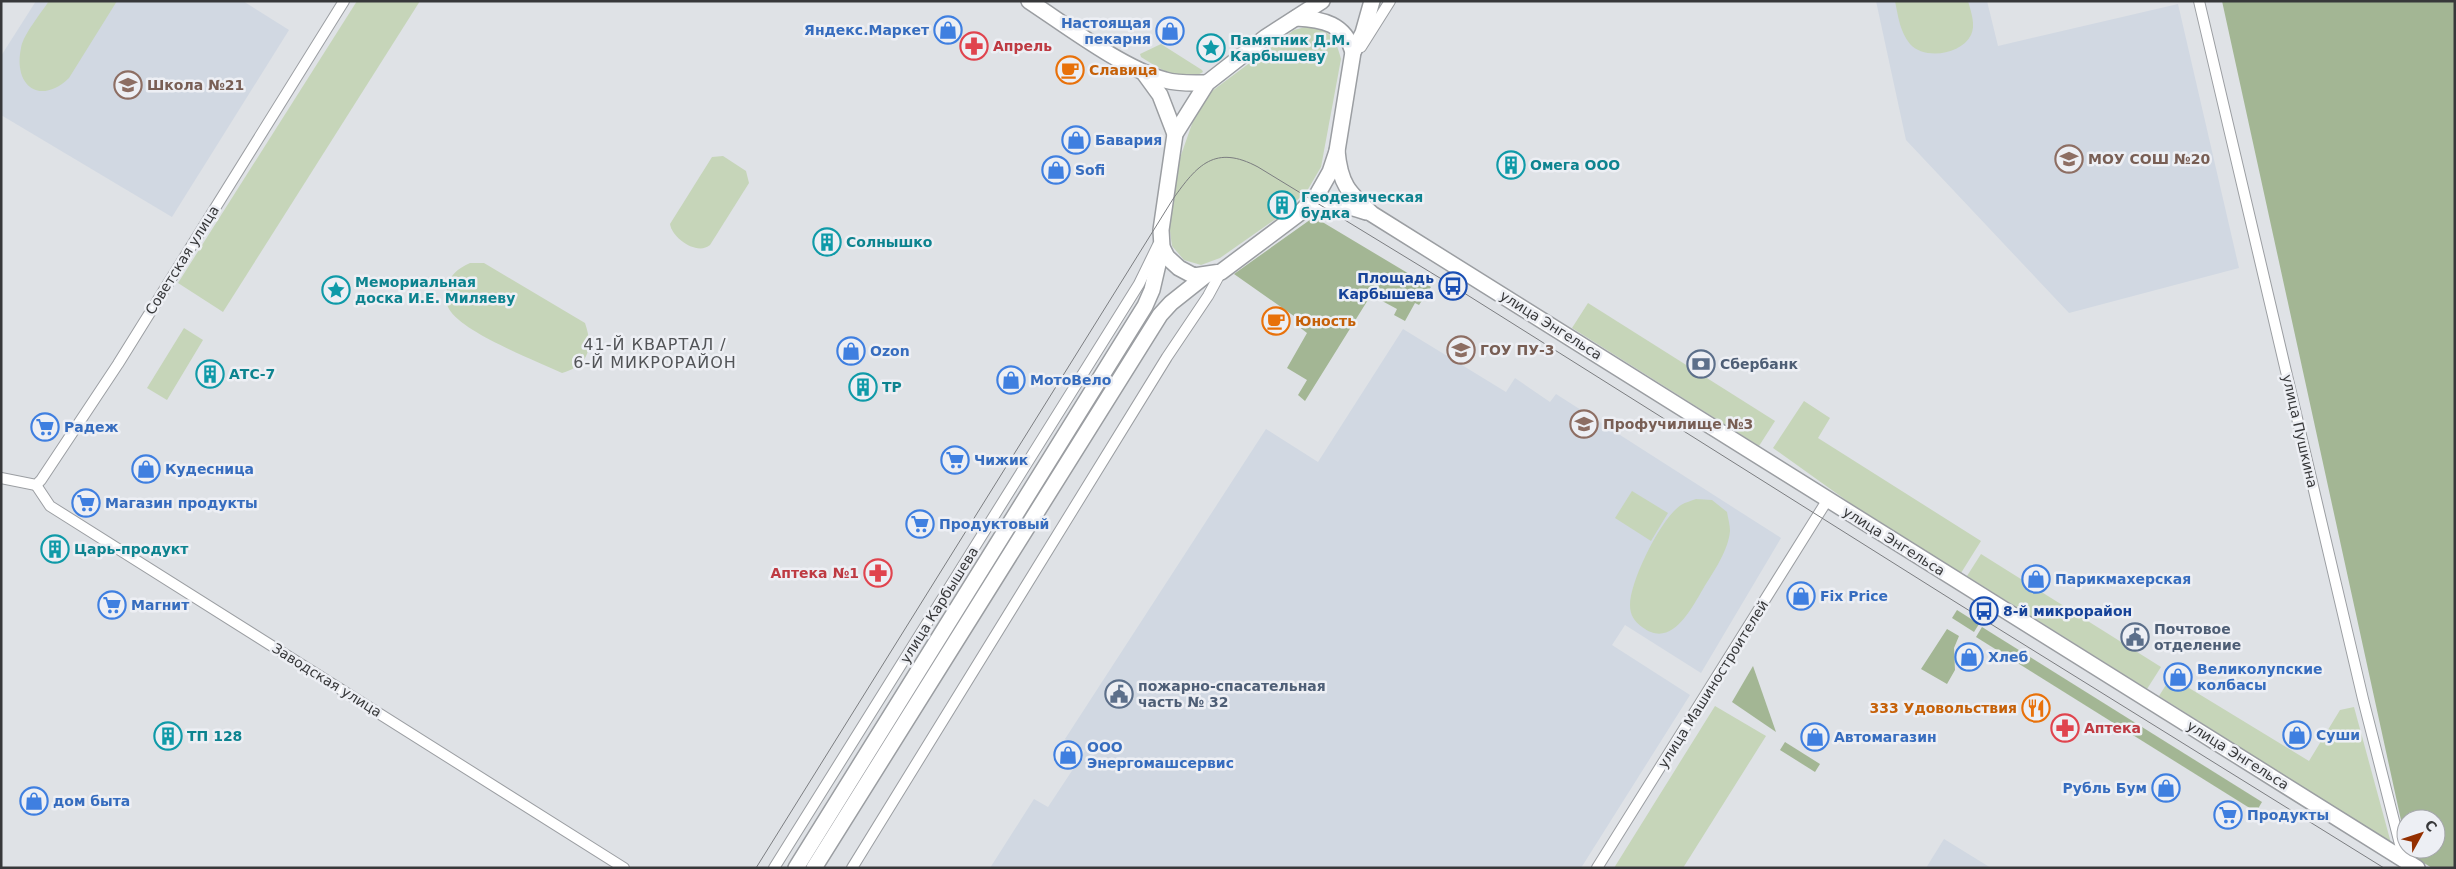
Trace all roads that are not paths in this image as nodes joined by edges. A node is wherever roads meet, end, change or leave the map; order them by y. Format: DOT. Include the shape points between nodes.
graph roads {
  1 [pos="344,1"];
  2 [pos="1029,1"];
  3 [pos="1312,1"];
  4 [pos="1322,1"];
  5 [pos="1372,1"];
  6 [pos="1390,1"];
  7 [pos="2199,1"];
  8 [pos="1296,18"];
  9 [pos="1352,55"];
  10 [pos="1144,73"];
  11 [pos="1207,83"];
  12 [pos="1175,134"];
  13 [pos="1337,151"];
  14 [pos="1300,212"];
  15 [pos="1372,214"];
  16 [pos="1162,242"];
  17 [pos="1221,272"];
  18 [pos="1205,276"];
  19 [pos="1,478"];
  20 [pos="36,485"];
  21 [pos="1828,499"];
  22 [pos="2411,864"];
  23 [pos="624,868"];
  24 [pos="774,868"];
  25 [pos="796,868"];
  26 [pos="814,868"];
  27 [pos="852,868"];
  28 [pos="1597,868"];
  1 -- 20 [label="street, Советская улица" via="104,384"];
  2 -- 10 [label="main road"];
  3 -- 8 [label="street, улица Карбышева"];
  4 -- 8 [label="main road, улица Карбышева"];
  5 -- 9 [label="main road"];
  6 -- 9 [label="street" via="1369,38"];
  7 -- 22 [label="street, улица Пушкина" via="2363,699"];
  8 -- 9 [label="main road" via="1328,22 1342,31 1350,43"];
  8 -- 11 [label="main road, улица Карбышева"];
  9 -- 13 [label="main road"];
  10 -- 11 [label="main road" via="1176,82"];
  10 -- 12 [label="main road" via="1160,95"];
  11 -- 12 [label="main road, улица Карбышева"];
  12 -- 16 [label="main road, улица Карбышева" via="1161,220"];
  13 -- 14 [label="main road" via="1317,195"];
  13 -- 15 [label="main road, улица Энгельса" via="1339,173 1344,184"];
  14 -- 15 [label="main road, улица Энгельса" via="1334,203"];
  14 -- 17 [label="main road"];
  15 -- 21 [label="main road, улица Энгельса"];
  16 -- 18 [label="main road" via="1167,257 1179,268 1194,276"];
  16 -- 24 [label="street, улица Карбышева" via="1139,284"];
  16 -- 25 [label="main road, улица Карбышева" via="1152,290 1145,306"];
  17 -- 18 [label="main road"];
  17 -- 27 [label="street"];
  18 -- 26 [label="main road" via="1170,303 1160,315"];
  19 -- 20 [label="street"];
  20 -- 23 [label="street, Заводская улица" via="50,506"];
  21 -- 22 [label="main road, улица Энгельса"];
  21 -- 28 [label="street, улица Машиностроителей"];
}
